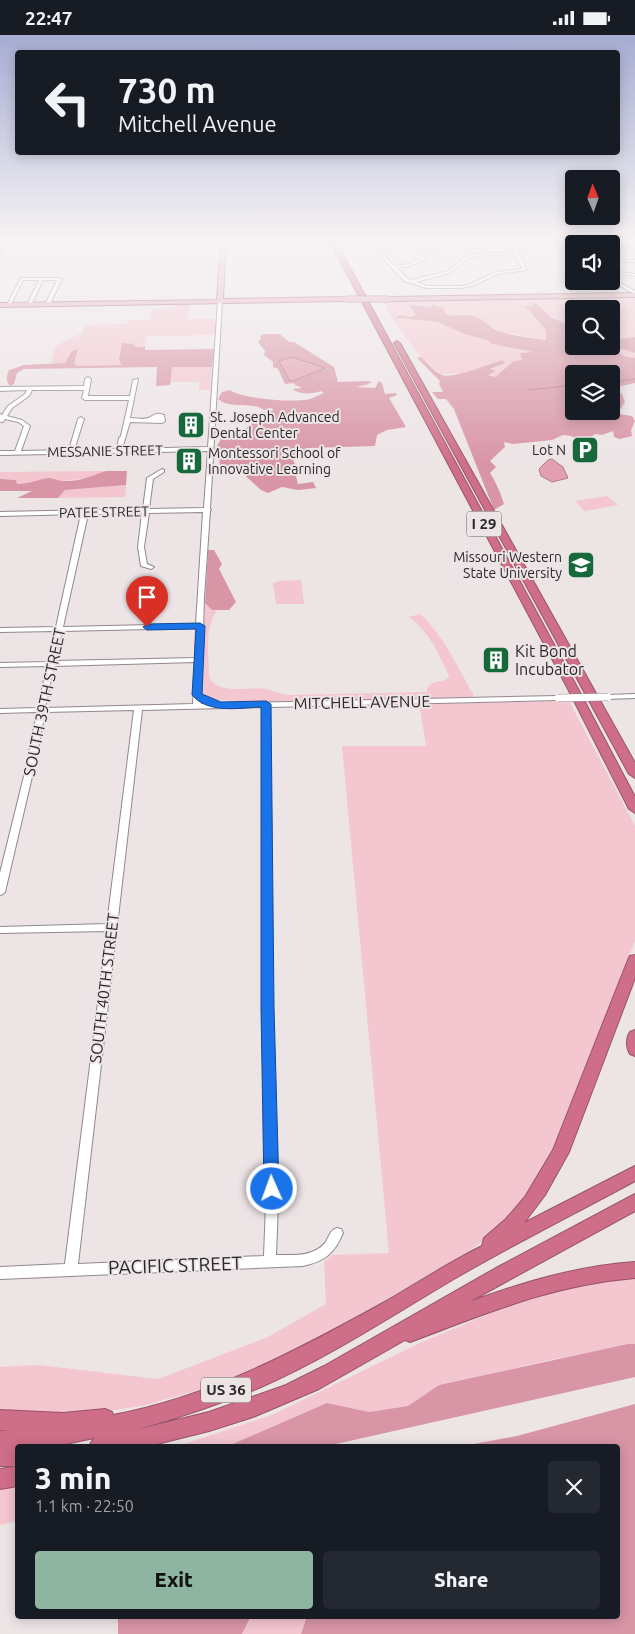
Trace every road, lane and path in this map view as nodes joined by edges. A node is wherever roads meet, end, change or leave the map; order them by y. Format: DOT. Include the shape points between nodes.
graph roads {
  1 [pos="219,315"];
  2 [pos="372,315"];
  3 [pos="382,315"];
  4 [pos="88,379"];
  5 [pos="136,380"];
  6 [pos="85,388"];
  7 [pos="0,389"];
  8 [pos="30,389"];
  9 [pos="131,398"];
  10 [pos="1,418"];
  11 [pos="81,419"];
  12 [pos="128,420"];
  13 [pos="150,420"];
  14 [pos="211,449"];
  15 [pos="119,451"];
  16 [pos="72,452"];
  17 [pos="0,453"];
  18 [pos="17,453"];
  19 [pos="162,471"];
  20 [pos="208,510"];
  21 [pos="146,511"];
  22 [pos="86,512"];
  23 [pos="0,514"];
  24 [pos="151,567"];
  25 [pos="200,626"];
  26 [pos="59,629"];
  27 [pos="0,630"];
  28 [pos="199,660"];
  29 [pos="51,663"];
  30 [pos="0,665"];
  31 [pos="197,695"];
  32 [pos="635,696"];
  33 [pos="558,698"];
  34 [pos="266,704"];
  35 [pos="220,705"];
  36 [pos="197,706"];
  37 [pos="138,707"];
  38 [pos="41,710"];
  39 [pos="0,711"];
  40 [pos="635,774"];
  41 [pos="633,807"];
  42 [pos="0,892"];
  43 [pos="111,927"];
  44 [pos="0,930"];
  45 [pos="635,960"];
  46 [pos="635,1036"];
  47 [pos="635,1050"];
  48 [pos="635,1173"];
  49 [pos="635,1202"];
  50 [pos="337,1233"];
  51 [pos="270,1261"];
  52 [pos="71,1269"];
  53 [pos="454,1269"];
  54 [pos="635,1269"];
  55 [pos="0,1273"];
  56 [pos="384,1342"];
  57 [pos="174,1409"];
  58 [pos="0,1420"];
  59 [pos="194,1426"];
  60 [pos="0,1441"];
  61 [pos="108,1444"];
  62 [pos="139,1444"];
  63 [pos="0,1456"];
  64 [pos="15,1456"];
  65 [pos="15,1476"];
  66 [pos="0,1479"];
  1 -- 14 [label="street"];
  2 -- 41 [label="highway, I 29"];
  3 -- 40 [label="highway, I 29"];
  4 -- 6 [label="street"];
  5 -- 9 [label="street"];
  6 -- 8 [label="street"];
  6 -- 9 [label="street" via="85,398"];
  7 -- 8 [label="street"];
  8 -- 10 [label="street"];
  9 -- 12 [label="street"];
  10 -- 18 [label="street" via="20,421 27,426"];
  11 -- 16 [label="street"];
  12 -- 13 [label="street"];
  12 -- 15 [label="street"];
  14 -- 15 [label="street, MESSANIE STREET"];
  14 -- 20 [label="street"];
  15 -- 16 [label="street, MESSANIE STREET"];
  16 -- 18 [label="street, MESSANIE STREET"];
  17 -- 18 [label="street, MESSANIE STREET"];
  19 -- 21 [label="street" via="150,478"];
  20 -- 21 [label="street, PATEE STREET"];
  20 -- 25 [label="street"];
  21 -- 22 [label="street, PATEE STREET"];
  21 -- 24 [label="street" via="141,547 144,566"];
  22 -- 23 [label="street, PATEE STREET"];
  22 -- 26 [label="street, SOUTH 39TH STREET"];
  25 -- 26 [label="street"];
  25 -- 28 [label="street"];
  26 -- 27 [label="street"];
  26 -- 29 [label="street, SOUTH 39TH STREET"];
  28 -- 29 [label="street"];
  28 -- 31 [label="street"];
  29 -- 30 [label="street"];
  29 -- 38 [label="street, SOUTH 39TH STREET"];
  31 -- 35 [label="street"];
  31 -- 36 [label="street"];
  32 -- 33 [label="street, MITCHELL AVENUE, bridge"];
  33 -- 34 [label="street, MITCHELL AVENUE"];
  34 -- 35 [label="street, MITCHELL AVENUE"];
  34 -- 51 [label="street"];
  35 -- 36 [label="street, MITCHELL AVENUE"];
  36 -- 37 [label="street, MITCHELL AVENUE"];
  37 -- 38 [label="street, MITCHELL AVENUE"];
  37 -- 43 [label="street, SOUTH 40TH STREET"];
  38 -- 39 [label="street, MITCHELL AVENUE"];
  38 -- 42 [label="street, SOUTH 39TH STREET"];
  43 -- 44 [label="street"];
  43 -- 52 [label="street, SOUTH 40TH STREET"];
  45 -- 53 [label="highway" via="551,1173 519,1218 504,1233"];
  46 -- 47 [label="highway"];
  48 -- 53 [label="highway, US 36"];
  49 -- 56 [label="highway, US 36"];
  50 -- 51 [label="street, PACIFIC STREET" via="326,1252 311,1259"];
  51 -- 52 [label="street, PACIFIC STREET"];
  52 -- 55 [label="street, PACIFIC STREET"];
  53 -- 57 [label="highway, US 36" via="391,1308 256,1379"];
  54 -- 56 [label="highway" via="584,1274 535,1287"];
  56 -- 59 [label="highway, US 36" via="276,1399"];
  57 -- 58 [label="highway" via="96,1421"];
  57 -- 60 [label="highway, US 36" via="95,1429"];
  59 -- 61 [label="highway, US 36"];
  59 -- 62 [label="highway"];
  63 -- 64 [label="highway"];
  65 -- 66 [label="highway"];
}
